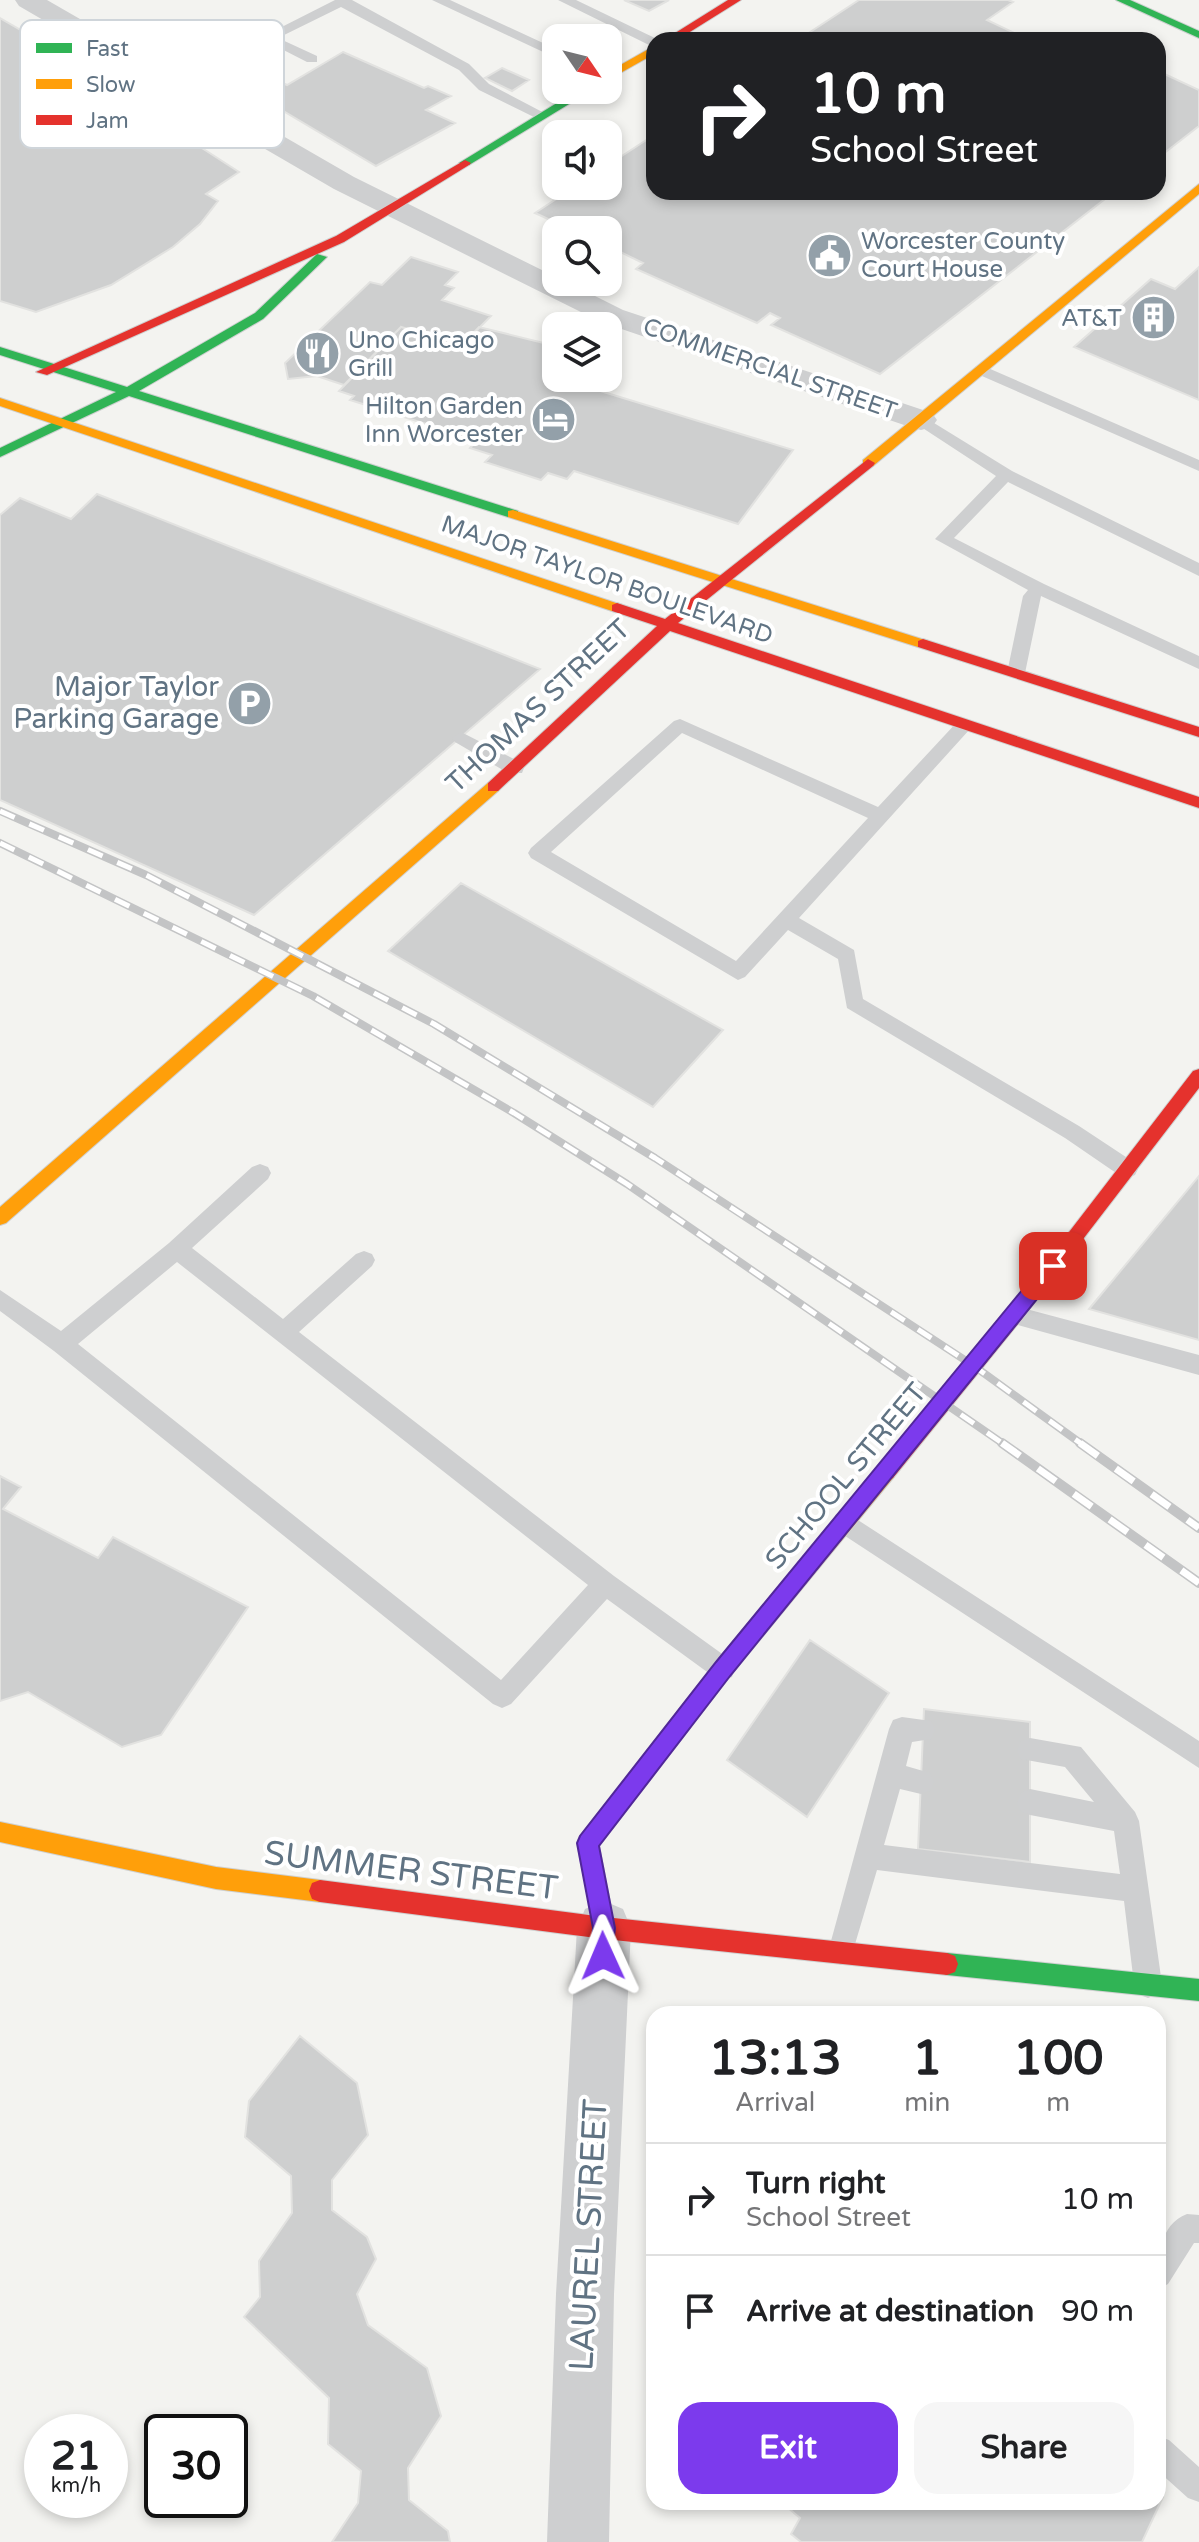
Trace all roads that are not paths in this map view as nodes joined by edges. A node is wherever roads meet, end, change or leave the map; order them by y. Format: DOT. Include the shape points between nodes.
graph roads {
  1 [pos="439,0"];
  2 [pos="565,0"];
  3 [pos="736,0"];
  4 [pos="1121,0"];
  5 [pos="34,1"];
  6 [pos="343,1"];
  7 [pos="66,20"];
  8 [pos="284,30"];
  9 [pos="682,32"];
  10 [pos="1199,35"];
  11 [pos="646,38"];
  12 [pos="284,46"];
  13 [pos="542,48"];
  14 [pos="646,54"];
  15 [pos="312,59"];
  16 [pos="622,68"];
  17 [pos="563,104"];
  18 [pos="543,116"];
  19 [pos="284,148"];
  20 [pos="1199,188"];
  21 [pos="392,206"];
  22 [pos="340,239"];
  23 [pos="0,351"];
  24 [pos="53,367"];
  25 [pos="981,370"];
  26 [pos="13,385"];
  27 [pos="129,391"];
  28 [pos="0,402"];
  29 [pos="921,420"];
  30 [pos="65,423"];
  31 [pos="0,453"];
  32 [pos="1199,466"];
  33 [pos="1006,475"];
  34 [pos="1199,570"];
  35 [pos="719,581"];
  36 [pos="1038,588"];
  37 [pos="666,626"];
  38 [pos="1199,663"];
  39 [pos="1016,673"];
  40 [pos="964,725"];
  41 [pos="1199,732"];
  42 [pos="461,738"];
  43 [pos="515,768"];
  44 [pos="1199,803"];
  45 [pos="881,816"];
  46 [pos="787,920"];
  47 [pos="1199,1076"];
  48 [pos="1127,1169"];
  49 [pos="260,1173"];
  50 [pos="0,1218"];
  51 [pos="177,1249"];
  52 [pos="364,1260"];
  53 [pos="0,1299"];
  54 [pos="1015,1315"];
  55 [pos="283,1332"];
  56 [pos="62,1344"];
  57 [pos="1199,1365"];
  58 [pos="844,1522"];
  59 [pos="605,1584"];
  60 [pos="723,1669"];
  61 [pos="922,1730"];
  62 [pos="1030,1750"];
  63 [pos="1199,1756"];
  64 [pos="891,1775"];
  65 [pos="921,1782"];
  66 [pos="1030,1802"];
  67 [pos="1126,1821"];
  68 [pos="0,1832"];
  69 [pos="866,1856"];
  70 [pos="1133,1889"];
  71 [pos="604,1928"];
  72 [pos="841,1952"];
  73 [pos="1148,1984"];
  74 [pos="1199,1990"];
  75 [pos="1199,2229"];
  76 [pos="1166,2261"];
  77 [pos="1166,2458"];
  78 [pos="1199,2487"];
  79 [pos="578,2542"];
  1 -- 13 [label="lane"];
  2 -- 11 [label="lane"];
  3 -- 9 [label="main road"];
  4 -- 10 [label="main road"];
  5 -- 7 [label="street, COMMERCIAL STREET"];
  6 -- 8 [label="lane"];
  6 -- 18 [label="lane" via="464,67 484,87"];
  12 -- 15 [label="lane"];
  14 -- 16 [label="main road"];
  17 -- 18 [label="main road"];
  18 -- 21 [label="main road"];
  19 -- 21 [label="street, COMMERCIAL STREET"];
  20 -- 25 [label="main road, THOMAS STREET"];
  21 -- 22 [label="main road"];
  21 -- 29 [label="street, COMMERCIAL STREET" via="612,316"];
  22 -- 24 [label="main road"];
  22 -- 27 [label="main road" via="259,316"];
  23 -- 24 [label="main road, MAJOR TAYLOR BOULEVARD"];
  24 -- 26 [label="main road"];
  24 -- 27 [label="main road, MAJOR TAYLOR BOULEVARD"];
  25 -- 29 [label="main road, THOMAS STREET"];
  25 -- 32 [label="lane"];
  27 -- 30 [label="main road"];
  27 -- 35 [label="main road, MAJOR TAYLOR BOULEVARD"];
  28 -- 30 [label="main road, MAJOR TAYLOR BOULEVARD"];
  29 -- 33 [label="lane"];
  29 -- 35 [label="main road, THOMAS STREET"];
  30 -- 31 [label="main road"];
  30 -- 37 [label="main road, MAJOR TAYLOR BOULEVARD"];
  33 -- 34 [label="lane"];
  33 -- 36 [label="lane" via="943,539"];
  35 -- 37 [label="main road, THOMAS STREET"];
  35 -- 39 [label="main road, MAJOR TAYLOR BOULEVARD"];
  36 -- 38 [label="lane"];
  36 -- 39 [label="lane"];
  37 -- 40 [label="main road, MAJOR TAYLOR BOULEVARD"];
  37 -- 43 [label="main road, THOMAS STREET"];
  39 -- 41 [label="main road, MAJOR TAYLOR BOULEVARD"];
  40 -- 44 [label="main road, MAJOR TAYLOR BOULEVARD"];
  40 -- 45 [label="lane"];
  42 -- 43 [label="lane"];
  43 -- 50 [label="main road, THOMAS STREET"];
  45 -- 46 [label="lane"];
  45 -- 46 [label="lane" via="680,725 538,853 738,972"];
  46 -- 48 [label="lane" via="847,955 854,1003"];
  47 -- 48 [label="main road, SCHOOL STREET"];
  48 -- 54 [label="main road, SCHOOL STREET"];
  49 -- 51 [label="lane"];
  51 -- 55 [label="lane"];
  51 -- 56 [label="lane"];
  52 -- 55 [label="lane"];
  53 -- 56 [label="lane"];
  54 -- 57 [label="lane"];
  54 -- 58 [label="main road, SCHOOL STREET"];
  55 -- 59 [label="lane"];
  56 -- 59 [label="lane" via="502,1696"];
  58 -- 60 [label="main road, SCHOOL STREET"];
  58 -- 63 [label="lane"];
  59 -- 60 [label="lane"];
  60 -- 71 [label="main road, SCHOOL STREET" via="588,1843"];
  61 -- 64 [label="lane" via="902,1729"];
  62 -- 67 [label="lane" via="1072,1756"];
  64 -- 65 [label="lane"];
  64 -- 69 [label="lane"];
  66 -- 67 [label="lane"];
  67 -- 70 [label="lane"];
  68 -- 71 [label="main road, SUMMER STREET" via="216,1878"];
  69 -- 70 [label="lane"];
  69 -- 72 [label="lane"];
  70 -- 73 [label="lane"];
  71 -- 72 [label="main road, SUMMER STREET"];
  71 -- 79 [label="street, LAUREL STREET"];
  72 -- 73 [label="main road, SUMMER STREET"];
  73 -- 74 [label="main road, SUMMER STREET"];
  75 -- 76 [label="lane" via="1187,2228"];
  77 -- 78 [label="lane"];
}
